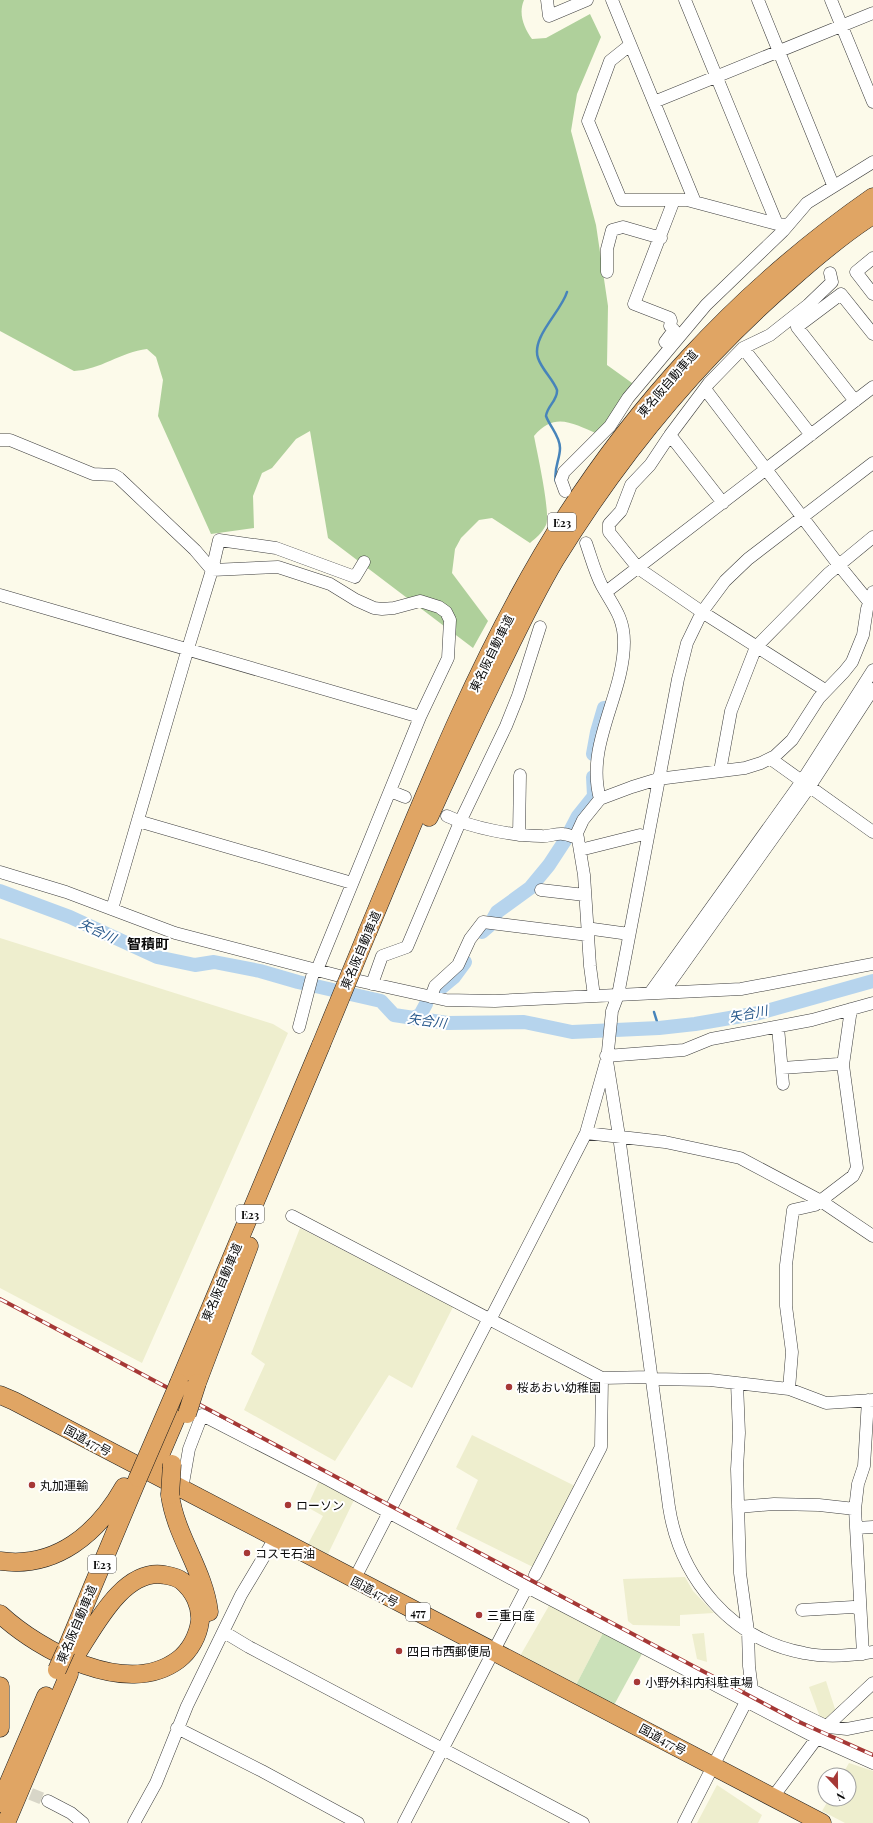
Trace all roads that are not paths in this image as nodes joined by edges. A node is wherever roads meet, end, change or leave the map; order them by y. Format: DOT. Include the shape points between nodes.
graph roads {
  1 [pos="547,0"];
  2 [pos="587,0"];
  3 [pos="612,0"];
  4 [pos="685,0"];
  5 [pos="758,0"];
  6 [pos="831,0"];
  7 [pos="873,13"];
  8 [pos="841,26"];
  9 [pos="630,45"];
  10 [pos="779,51"];
  11 [pos="717,77"];
  12 [pos="654,102"];
  13 [pos="873,102"];
  14 [pos="873,162"];
  15 [pos="833,185"];
  16 [pos="873,197"];
  17 [pos="674,200"];
  18 [pos="695,202"];
  19 [pos="873,215"];
  20 [pos="782,225"];
  21 [pos="661,238"];
  22 [pos="873,258"];
  23 [pos="607,272"];
  24 [pos="830,273"];
  25 [pos="873,294"];
  26 [pos="873,334"];
  27 [pos="743,348"];
  28 [pos="654,366"];
  29 [pos="873,387"];
  30 [pos="705,388"];
  31 [pos="855,401"];
  32 [pos="670,435"];
  33 [pos="811,435"];
  34 [pos="0,440"];
  35 [pos="873,463"];
  36 [pos="766,469"];
  37 [pos="565,491"];
  38 [pos="723,503"];
  39 [pos="803,516"];
  40 [pos="873,538"];
  41 [pos="586,543"];
  42 [pos="364,562"];
  43 [pos="318,563"];
  44 [pos="838,564"];
  45 [pos="638,568"];
  46 [pos="212,570"];
  47 [pos="313,579"];
  48 [pos="606,592"];
  49 [pos="0,595"];
  50 [pos="871,597"];
  51 [pos="702,612"];
  52 [pos="540,627"];
  53 [pos="756,647"];
  54 [pos="188,650"];
  55 [pos="873,670"];
  56 [pos="873,689"];
  57 [pos="826,690"];
  58 [pos="420,717"];
  59 [pos="771,759"];
  60 [pos="720,771"];
  61 [pos="520,775"];
  62 [pos="658,780"];
  63 [pos="806,783"];
  64 [pos="390,791"];
  65 [pos="405,797"];
  66 [pos="600,799"];
  67 [pos="447,816"];
  68 [pos="138,821"];
  69 [pos="460,822"];
  70 [pos="873,832"];
  71 [pos="519,835"];
  72 [pos="640,835"];
  73 [pos="573,840"];
  74 [pos="0,872"];
  75 [pos="352,883"];
  76 [pos="541,890"];
  77 [pos="585,895"];
  78 [pos="112,909"];
  79 [pos="374,933"];
  80 [pos="587,933"];
  81 [pos="629,934"];
  82 [pos="873,964"];
  83 [pos="314,971"];
  84 [pos="372,984"];
  85 [pos="664,991"];
  86 [pos="650,993"];
  87 [pos="618,995"];
  88 [pos="594,996"];
  89 [pos="431,997"];
  90 [pos="873,1003"];
  91 [pos="851,1009"];
  92 [pos="299,1027"];
  93 [pos="778,1027"];
  94 [pos="327,1046"];
  95 [pos="606,1058"];
  96 [pos="843,1065"];
  97 [pos="782,1068"];
  98 [pos="783,1084"];
  99 [pos="586,1133"];
  100 [pos="620,1136"];
  101 [pos="820,1201"];
  102 [pos="292,1216"];
  103 [pos="873,1236"];
  104 [pos="489,1320"];
  105 [pos="602,1378"];
  106 [pos="651,1378"];
  107 [pos="190,1382"];
  108 [pos="737,1383"];
  109 [pos="789,1389"];
  110 [pos="5,1396"];
  111 [pos="870,1400"];
  112 [pos="178,1410"];
  113 [pos="165,1462"];
  114 [pos="139,1479"];
  115 [pos="176,1492"];
  116 [pos="738,1507"];
  117 [pos="855,1509"];
  118 [pos="387,1513"];
  119 [pos="873,1527"];
  120 [pos="856,1528"];
  121 [pos="275,1538"];
  122 [pos="0,1561"];
  123 [pos="535,1575"];
  124 [pos="354,1580"];
  125 [pos="527,1587"];
  126 [pos="859,1608"];
  127 [pos="802,1610"];
  128 [pos="0,1614"];
  129 [pos="0,1627"];
  130 [pos="748,1631"];
  131 [pos="224,1632"];
  132 [pos="494,1650"];
  133 [pos="71,1653"];
  134 [pos="868,1653"];
  135 [pos="63,1672"];
  136 [pos="873,1683"];
  137 [pos="0,1686"];
  138 [pos="752,1690"];
  139 [pos="746,1702"];
  140 [pos="873,1724"];
  141 [pos="827,1726"];
  142 [pos="0,1728"];
  143 [pos="177,1728"];
  144 [pos="817,1738"];
  145 [pos="442,1749"];
  146 [pos="873,1763"];
  147 [pos="714,1766"];
  148 [pos="773,1797"];
  149 [pos="48,1801"];
  150 [pos="0,1803"];
  151 [pos="6,1823"];
  152 [pos="83,1823"];
  153 [pos="134,1823"];
  154 [pos="358,1823"];
  155 [pos="404,1823"];
  156 [pos="584,1823"];
  157 [pos="684,1823"];
  158 [pos="822,1823"];
  1 -- 2 [label="street" via="549,16"];
  3 -- 9 [label="street"];
  4 -- 11 [label="street"];
  5 -- 10 [label="street"];
  6 -- 8 [label="street"];
  7 -- 8 [label="street"];
  8 -- 10 [label="street"];
  8 -- 13 [label="street"];
  9 -- 12 [label="street"];
  9 -- 17 [label="street" via="610,61 588,121 621,200"];
  10 -- 11 [label="street"];
  10 -- 15 [label="street"];
  11 -- 12 [label="street"];
  11 -- 20 [label="street"];
  12 -- 18 [label="street"];
  14 -- 15 [label="street"];
  15 -- 20 [label="street"];
  16 -- 79 [label="highway, 東名阪自動車道 / E23" via="805,246 726,318 663,385 608,454 541,556 489,654 413,824"];
  17 -- 18 [label="street"];
  17 -- 21 [label="street"];
  18 -- 20 [label="street"];
  19 -- 79 [label="highway, 東名阪自動車道 / E23" via="825,251 751,314 671,399 610,476 555,561 528,610"];
  20 -- 28 [label="street" via="706,305"];
  21 -- 23 [label="street" via="623,227 612,230 607,249"];
  21 -- 28 [label="street" via="634,304 670,318 670,326 674,330 654,356"];
  22 -- 25 [label="street" via="856,272"];
  24 -- 27 [label="street" via="832,282 808,305 770,335"];
  26 -- 31 [label="street" via="842,294 797,327"];
  27 -- 30 [label="street"];
  27 -- 33 [label="street"];
  28 -- 37 [label="street" via="628,398 610,426 564,472 561,480"];
  29 -- 31 [label="street"];
  30 -- 32 [label="street"];
  30 -- 36 [label="street"];
  31 -- 33 [label="street"];
  32 -- 38 [label="street"];
  32 -- 45 [label="street" via="650,465 631,485 620,511 609,524 610,532"];
  33 -- 36 [label="street"];
  34 -- 46 [label="street" via="10,440 93,474 114,475 119,478 190,545"];
  35 -- 39 [label="street"];
  36 -- 38 [label="street"];
  36 -- 39 [label="street"];
  38 -- 45 [label="street"];
  39 -- 44 [label="street"];
  39 -- 51 [label="street" via="738,568"];
  40 -- 44 [label="street"];
  41 -- 48 [label="street"];
  42 -- 43 [label="street" via="355,577"];
  43 -- 46 [label="street" via="276,548 219,540"];
  43 -- 47 [label="street"];
  44 -- 50 [label="street"];
  44 -- 53 [label="street"];
  45 -- 48 [label="street"];
  45 -- 51 [label="street"];
  46 -- 47 [label="street" via="278,567"];
  46 -- 54 [label="street"];
  47 -- 58 [label="street" via="334,586 374,608 394,608 420,601 446,612 450,620 448,658"];
  48 -- 66 [label="street" via="614,603 621,621 624,641 622,667 604,723 599,748"];
  49 -- 54 [label="street"];
  50 -- 57 [label="street" via="863,635 855,656 844,672"];
  51 -- 53 [label="street"];
  51 -- 62 [label="street" via="691,634 681,665"];
  52 -- 69 [label="street" via="506,726"];
  53 -- 57 [label="street"];
  53 -- 60 [label="street" via="731,712"];
  54 -- 58 [label="street"];
  54 -- 68 [label="street"];
  55 -- 63 [label="street"];
  56 -- 63 [label="street"];
  57 -- 59 [label="street" via="792,740"];
  58 -- 64 [label="street"];
  59 -- 60 [label="street" via="753,766"];
  59 -- 63 [label="street"];
  60 -- 62 [label="street"];
  61 -- 71 [label="street"];
  62 -- 66 [label="street"];
  62 -- 81 [label="street"];
  63 -- 70 [label="street"];
  63 -- 85 [label="street"];
  63 -- 86 [label="street"];
  64 -- 65 [label="street"];
  64 -- 75 [label="street"];
  66 -- 73 [label="street" via="583,820"];
  67 -- 69 [label="street"];
  68 -- 75 [label="street"];
  68 -- 78 [label="street"];
  69 -- 71 [label="street"];
  69 -- 84 [label="street" via="407,947 382,956"];
  71 -- 73 [label="street"];
  72 -- 73 [label="street"];
  73 -- 77 [label="street" via="584,875"];
  74 -- 78 [label="street"];
  75 -- 83 [label="street"];
  76 -- 77 [label="street"];
  77 -- 80 [label="street"];
  78 -- 83 [label="street" via="175,933"];
  79 -- 94 [label="highway, 東名阪自動車道 / E23, bridge"];
  80 -- 81 [label="street" via="593,929"];
  80 -- 88 [label="street"];
  80 -- 89 [label="street" via="483,922 470,939 453,971 433,989"];
  81 -- 87 [label="street"];
  82 -- 85 [label="street" via="742,988"];
  83 -- 84 [label="street"];
  83 -- 92 [label="street"];
  84 -- 89 [label="street"];
  85 -- 86 [label="street"];
  86 -- 87 [label="street"];
  87 -- 88 [label="street"];
  87 -- 95 [label="street" via="612,1011"];
  88 -- 89 [label="street" via="468,1001"];
  90 -- 91 [label="street"];
  91 -- 93 [label="street"];
  91 -- 96 [label="street"];
  93 -- 95 [label="street" via="711,1039 684,1050"];
  93 -- 97 [label="street"];
  94 -- 107 [label="highway, 東名阪自動車道 / E23"];
  94 -- 107 [label="highway, 東名阪自動車道 / E23" via="260,1217"];
  95 -- 99 [label="street"];
  95 -- 100 [label="street"];
  96 -- 97 [label="street"];
  96 -- 101 [label="street" via="857,1168 853,1176"];
  97 -- 98 [label="street"];
  99 -- 100 [label="street"];
  99 -- 104 [label="street"];
  100 -- 101 [label="street" via="665,1142 740,1158"];
  100 -- 106 [label="street"];
  101 -- 103 [label="street"];
  101 -- 109 [label="street" via="815,1205 793,1210 786,1265 787,1312 792,1352"];
  102 -- 104 [label="street"];
  104 -- 105 [label="street"];
  104 -- 118 [label="street"];
  105 -- 106 [label="street"];
  105 -- 123 [label="street" via="601,1447"];
  106 -- 108 [label="street"];
  106 -- 130 [label="street" via="671,1523 678,1546 705,1593 724,1613"];
  107 -- 112 [label="highway, 東名阪自動車道, bridge"];
  108 -- 109 [label="street"];
  108 -- 116 [label="street"];
  109 -- 111 [label="street" via="826,1403"];
  110 -- 115 [label="highway, 国道477号 / 477"];
  111 -- 117 [label="street" via="864,1466 858,1484"];
  112 -- 113 [label="highway, 東名阪自動車道"];
  112 -- 114 [label="highway, 東名阪自動車道, bridge"];
  113 -- 114 [label="highway, 東名阪自動車道"];
  113 -- 115 [label="highway, bridge"];
  114 -- 122 [label="highway" via="108,1514 77,1543 41,1559"];
  114 -- 133 [label="highway, 東名阪自動車道 / E23"];
  115 -- 118 [label="street" via="202,1415"];
  115 -- 121 [label="highway, 国道477号 / 477"];
  115 -- 129 [label="highway" via="178,1528 205,1590 210,1614 204,1642 187,1665 154,1681 129,1683 104,1679 74,1670 48,1658 19,1642"];
  116 -- 117 [label="street" via="774,1504"];
  116 -- 130 [label="street" via="740,1573"];
  117 -- 120 [label="street"];
  118 -- 124 [label="street"];
  118 -- 125 [label="street"];
  119 -- 120 [label="street"];
  120 -- 126 [label="street"];
  121 -- 124 [label="highway, 国道477号 / 477"];
  121 -- 131 [label="street" via="241,1595"];
  124 -- 132 [label="highway, 国道477号 / 477"];
  125 -- 132 [label="street"];
  125 -- 139 [label="street"];
  126 -- 127 [label="street"];
  126 -- 134 [label="street"];
  128 -- 133 [label="highway" via="37,1642 69,1658 112,1672 140,1674 173,1664 188,1650 200,1621 193,1594 180,1580 171,1576 151,1575 132,1582"];
  130 -- 134 [label="street" via="776,1646 803,1653 832,1656"];
  130 -- 138 [label="street"];
  131 -- 143 [label="street"];
  131 -- 145 [label="street"];
  132 -- 145 [label="street"];
  132 -- 147 [label="highway, 国道477号 / 477"];
  133 -- 135 [label="highway, 東名阪自動車道, bridge"];
  135 -- 150 [label="highway, 東名阪自動車道"];
  135 -- 151 [label="highway, 東名阪自動車道"];
  136 -- 141 [label="street"];
  137 -- 142 [label="highway"];
  138 -- 139 [label="street"];
  138 -- 141 [label="street"];
  139 -- 144 [label="street"];
  139 -- 147 [label="street"];
  140 -- 141 [label="street" via="847,1729"];
  143 -- 153 [label="street" via="156,1783"];
  143 -- 154 [label="street"];
  144 -- 146 [label="street"];
  144 -- 148 [label="street"];
  145 -- 155 [label="street"];
  145 -- 156 [label="street"];
  147 -- 148 [label="highway, 国道477号 / 477"];
  147 -- 157 [label="street"];
  148 -- 158 [label="highway, 国道477号 / 477"];
  149 -- 152 [label="street" via="71,1813"];
}
